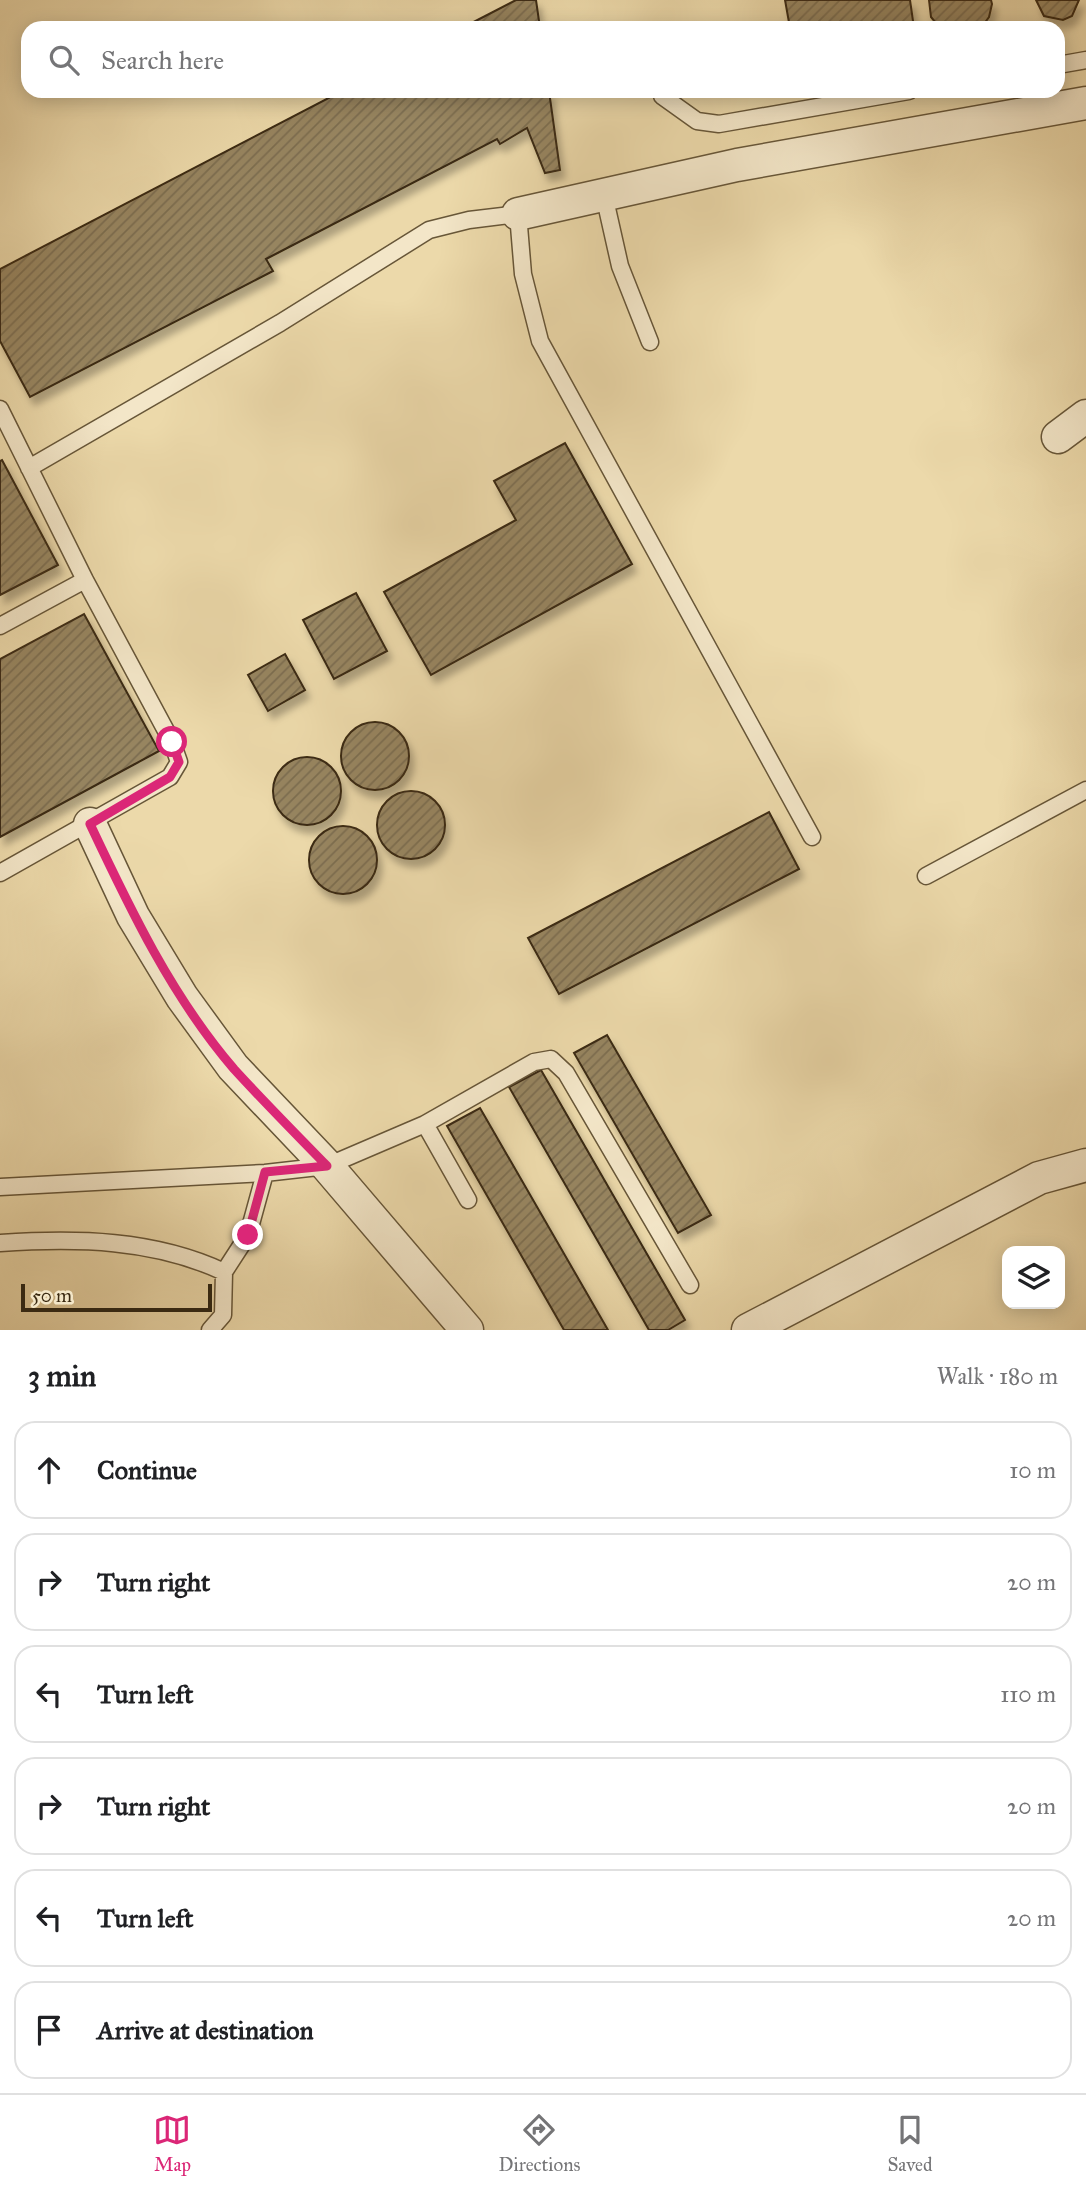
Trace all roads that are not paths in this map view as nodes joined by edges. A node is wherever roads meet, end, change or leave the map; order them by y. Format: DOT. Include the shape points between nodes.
graph roads {
  1 [pos="1086,60"];
  2 [pos="1065,64"];
  3 [pos="665,98"];
  4 [pos="869,98"];
  5 [pos="1086,103"];
  6 [pos="604,195"];
  7 [pos="518,214"];
  8 [pos="650,342"];
  9 [pos="0,409"];
  10 [pos="1086,416"];
  11 [pos="4,428"];
  12 [pos="1058,437"];
  13 [pos="29,468"];
  14 [pos="85,580"];
  15 [pos="0,626"];
  16 [pos="1086,790"];
  17 [pos="90,824"];
  18 [pos="811,837"];
  19 [pos="0,873"];
  20 [pos="926,876"];
  21 [pos="425,1124"];
  22 [pos="1086,1165"];
  23 [pos="327,1166"];
  24 [pos="265,1172"];
  25 [pos="0,1186"];
  26 [pos="468,1200"];
  27 [pos="0,1243"];
  28 [pos="224,1272"];
  29 [pos="690,1285"];
  30 [pos="210,1330"];
  31 [pos="467,1330"];
  32 [pos="748,1330"];
  1 -- 2 [label="lane"];
  3 -- 4 [label="lane" via="697,121 719,124"];
  5 -- 6 [label="street" via="737,165"];
  6 -- 7 [label="street"];
  6 -- 8 [label="lane" via="620,266"];
  7 -- 13 [label="lane" via="429,230 280,323"];
  7 -- 18 [label="lane" via="523,274 540,341"];
  9 -- 11 [label="lane"];
  10 -- 12 [label="street"];
  11 -- 13 [label="lane"];
  13 -- 14 [label="lane"];
  14 -- 15 [label="lane"];
  14 -- 17 [label="lane" via="179,762 170,777"];
  16 -- 20 [label="lane"];
  17 -- 19 [label="lane"];
  17 -- 23 [label="street" via="133,916 182,997 233,1067"];
  21 -- 23 [label="lane"];
  21 -- 26 [label="lane"];
  21 -- 29 [label="lane" via="534,1062 551,1059 566,1073"];
  22 -- 32 [label="street" via="1039,1178"];
  23 -- 24 [label="lane"];
  23 -- 31 [label="street"];
  24 -- 25 [label="lane"];
  24 -- 28 [label="lane" via="248,1235"];
  27 -- 28 [label="lane" via="58,1239 134,1246 187,1255"];
  28 -- 30 [label="lane" via="223,1315"];
}
